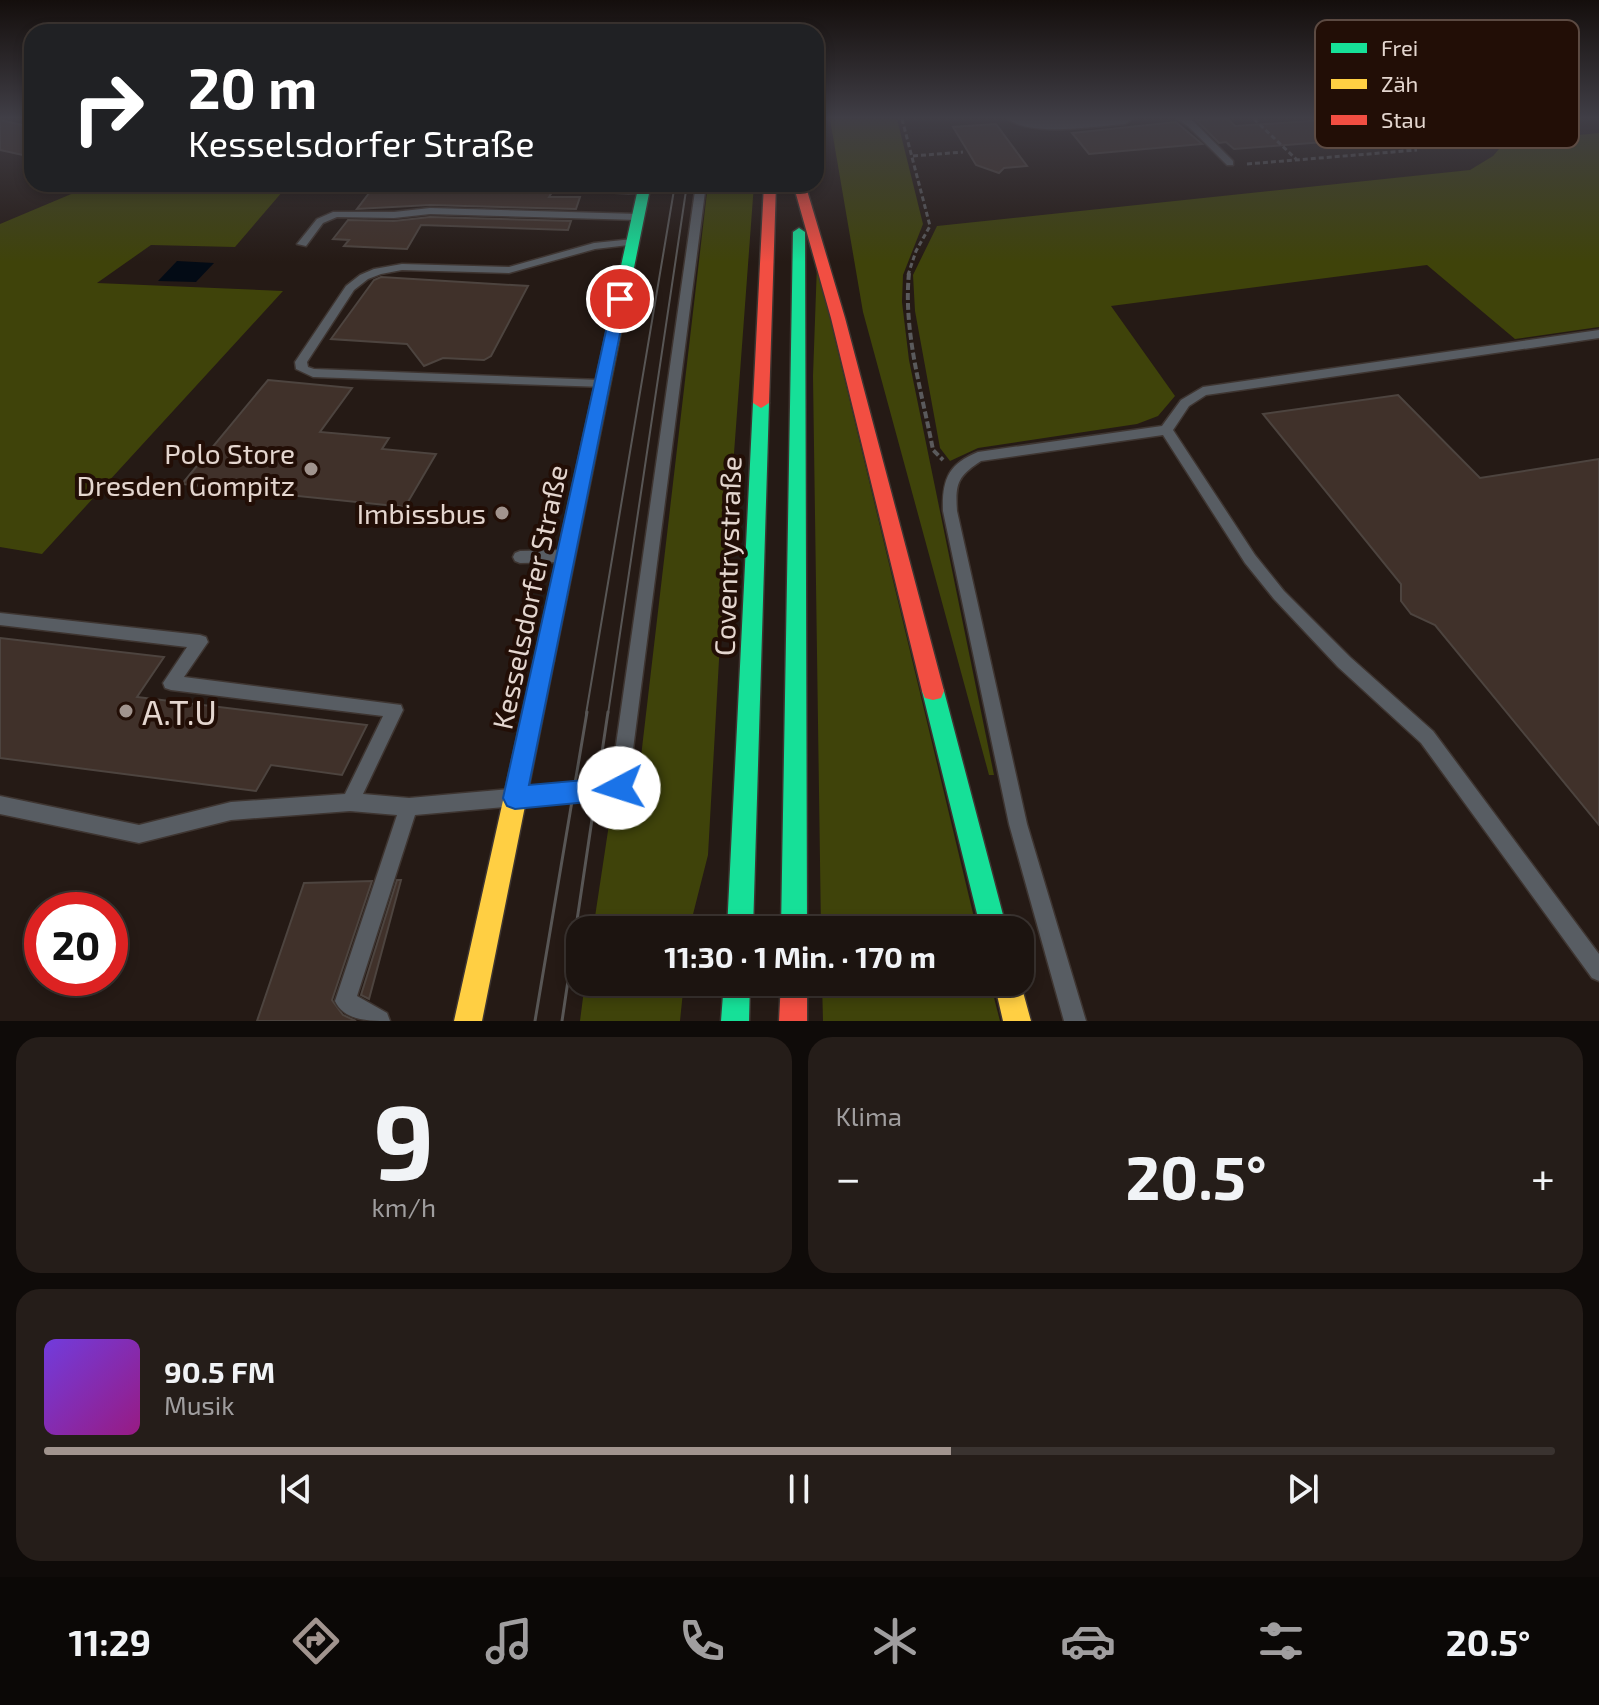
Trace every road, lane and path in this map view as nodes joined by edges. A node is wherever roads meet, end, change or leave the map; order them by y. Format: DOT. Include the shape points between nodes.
graph roads {
  1 [pos="916,167"];
  2 [pos="643,192"];
  3 [pos="700,192"];
  4 [pos="770,192"];
  5 [pos="800,192"];
  6 [pos="802,192"];
  7 [pos="638,217"];
  8 [pos="633,242"];
  9 [pos="302,244"];
  10 [pos="1599,334"];
  11 [pos="601,384"];
  12 [pos="1166,430"];
  13 [pos="956,471"];
  14 [pos="567,555"];
  15 [pos="520,557"];
  16 [pos="0,619"];
  17 [pos="515,798"];
  18 [pos="350,802"];
  19 [pos="0,805"];
  20 [pos="409,807"];
  21 [pos="741,916"];
  22 [pos="794,916"];
  23 [pos="990,916"];
  24 [pos="1599,971"];
  25 [pos="736,996"];
  26 [pos="794,996"];
  27 [pos="1011,996"];
  28 [pos="379,1021"];
  29 [pos="468,1021"];
  30 [pos="735,1021"];
  31 [pos="793,1021"];
  32 [pos="1017,1021"];
  33 [pos="1075,1021"];
  1 -- 13 [label="path" via="930,226 908,275 908,309 933,450"];
  2 -- 7 [label="main road, Kesselsdorfer Straße"];
  3 -- 17 [label="lane" via="619,788"];
  4 -- 21 [label="main road, Coventrystraße"];
  5 -- 22 [label="main road"];
  6 -- 23 [label="main road"];
  7 -- 8 [label="main road, Kesselsdorfer Straße"];
  7 -- 9 [label="lane" via="336,214 320,221"];
  8 -- 11 [label="main road, Kesselsdorfer Straße"];
  8 -- 11 [label="lane" via="594,246 509,270 402,267 371,274 350,288 301,362 304,371 313,373"];
  10 -- 12 [label="lane" via="1203,391 1185,403"];
  11 -- 14 [label="main road, Kesselsdorfer Straße"];
  12 -- 13 [label="lane" via="978,457"];
  12 -- 24 [label="lane" via="1250,559 1344,662 1427,737"];
  13 -- 33 [label="lane" via="950,511 979,649 1018,824"];
  14 -- 15 [label="lane"];
  14 -- 17 [label="main road, Kesselsdorfer Straße"];
  16 -- 18 [label="lane" via="200,642 171,683 395,710"];
  17 -- 20 [label="lane"];
  17 -- 29 [label="main road, Kesselsdorfer Straße"];
  18 -- 19 [label="lane" via="231,811 139,834"];
  18 -- 20 [label="lane"];
  20 -- 28 [label="lane" via="345,1001"];
  25 -- 30 [label="main road"];
  26 -- 31 [label="main road"];
  27 -- 32 [label="main road"];
}
